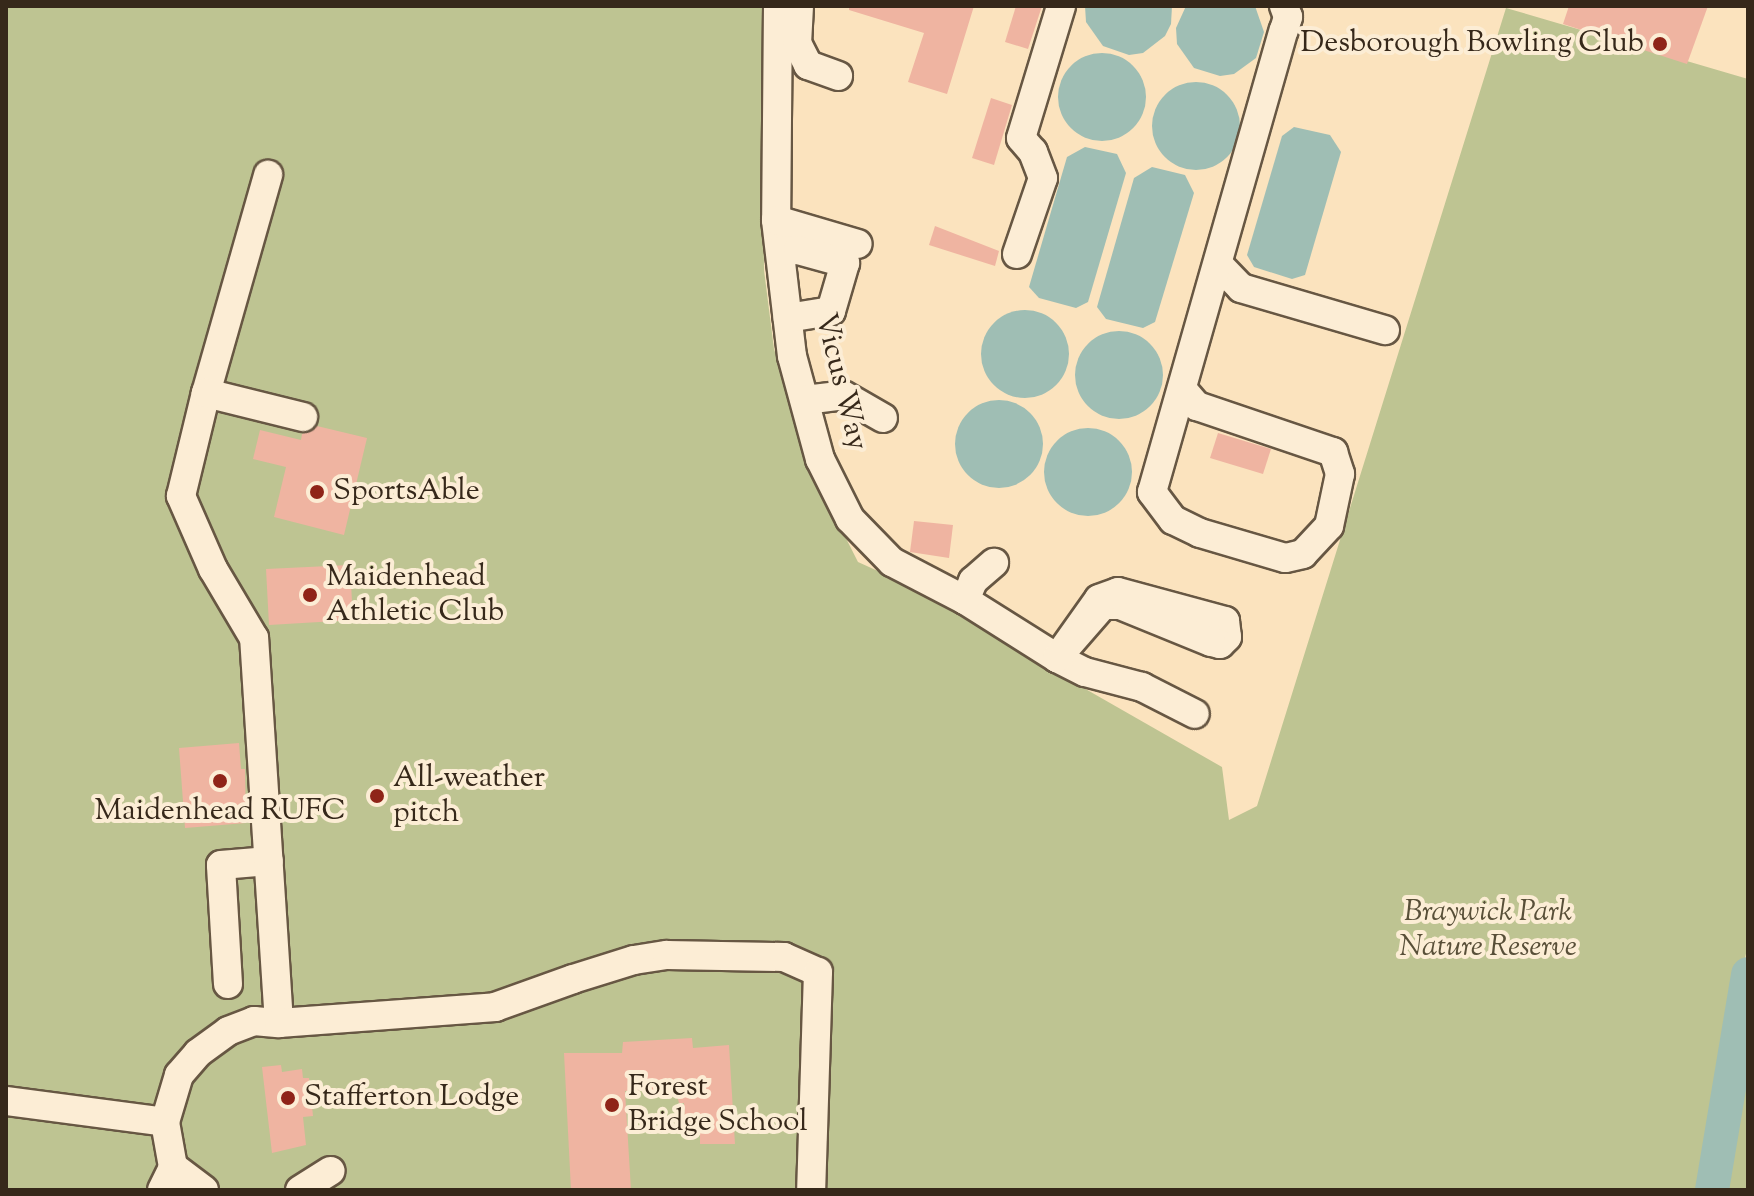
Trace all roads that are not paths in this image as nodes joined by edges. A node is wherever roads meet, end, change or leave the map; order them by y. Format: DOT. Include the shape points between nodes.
graph roads {
  1 [pos="778,6"];
  2 [pos="799,6"];
  3 [pos="1061,6"];
  4 [pos="1284,6"];
  5 [pos="838,76"];
  6 [pos="268,175"];
  7 [pos="776,220"];
  8 [pos="858,244"];
  9 [pos="780,251"];
  10 [pos="1017,254"];
  11 [pos="1218,264"];
  12 [pos="788,318"];
  13 [pos="1385,330"];
  14 [pos="1182,389"];
  15 [pos="206,393"];
  16 [pos="805,400"];
  17 [pos="303,417"];
  18 [pos="883,418"];
  19 [pos="994,563"];
  20 [pos="965,600"];
  21 [pos="1057,658"];
  22 [pos="1195,714"];
  23 [pos="269,861"];
  24 [pos="228,984"];
  25 [pos="279,1023"];
  26 [pos="6,1101"];
  27 [pos="165,1122"];
  28 [pos="331,1171"];
  29 [pos="168,1178"];
  30 [pos="204,1190"];
  31 [pos="300,1190"];
  32 [pos="811,1190"];
  1 -- 7 [label="street, Vicus Way"];
  2 -- 5 [label="street" via="797,43 808,65"];
  3 -- 10 [label="street" via="1021,138 1043,178"];
  4 -- 11 [label="street" via="1288,17"];
  6 -- 15 [label="street"];
  7 -- 8 [label="street"];
  7 -- 9 [label="street, Vicus Way"];
  9 -- 12 [label="street, Vicus Way"];
  9 -- 12 [label="street" via="798,250 845,263 831,311"];
  11 -- 13 [label="street" via="1241,288"];
  11 -- 14 [label="street"];
  12 -- 16 [label="street, Vicus Way"];
  14 -- 14 [label="street" via="1152,492 1161,507 1173,520 1200,533 1285,558 1303,554 1329,526 1340,474 1333,452 1197,406"];
  15 -- 17 [label="street"];
  15 -- 23 [label="street" via="181,496 213,569 254,638"];
  16 -- 18 [label="street" via="843,395"];
  16 -- 20 [label="street, Vicus Way" via="820,459 850,519 892,562"];
  19 -- 20 [label="street" via="973,581"];
  20 -- 21 [label="street, Vicus Way"];
  21 -- 21 [label="street" via="1099,599 1118,592 1225,621 1229,629 1220,644 1120,605 1103,605"];
  21 -- 22 [label="street, Vicus Way" via="1085,672 1142,687"];
  23 -- 24 [label="street" via="221,865"];
  23 -- 25 [label="street"];
  25 -- 27 [label="street" via="254,1021 228,1031 198,1053 179,1075"];
  25 -- 32 [label="street" via="495,1007 573,979 667,955 784,957 818,972"];
  26 -- 27 [label="street"];
  27 -- 29 [label="street"];
  28 -- 31 [label="street"];
  29 -- 30 [label="street"];
}
